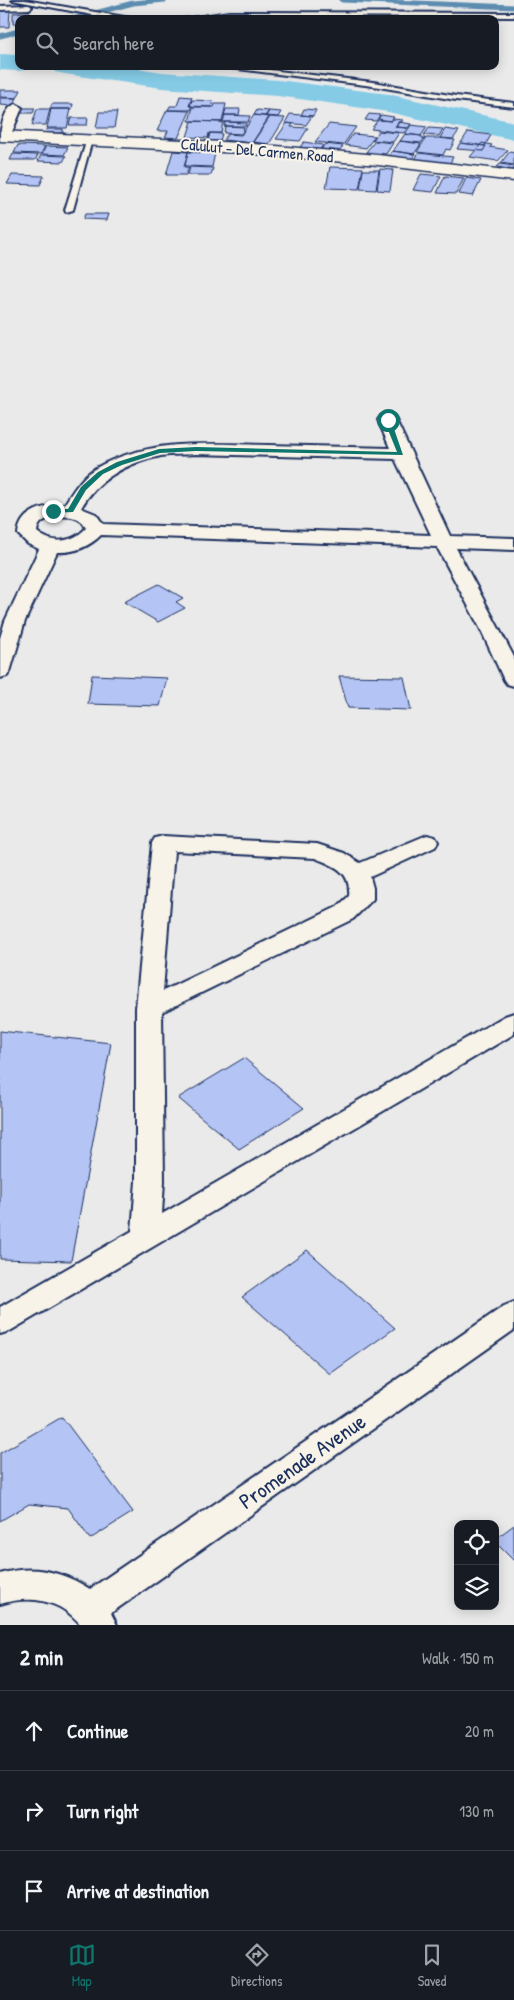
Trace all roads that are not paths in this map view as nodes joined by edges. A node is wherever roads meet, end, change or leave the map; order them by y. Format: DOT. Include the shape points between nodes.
graph roads {
  1 [pos="10,0"];
  2 [pos="15,0"];
  3 [pos="0,2"];
  4 [pos="43,5"];
  5 [pos="0,8"];
  6 [pos="100,15"];
  7 [pos="220,15"];
  8 [pos="247,15"];
  9 [pos="499,15"];
  10 [pos="514,15"];
  11 [pos="252,70"];
  12 [pos="514,105"];
  13 [pos="16,108"];
  14 [pos="2,136"];
  15 [pos="89,140"];
  16 [pos="514,176"];
  17 [pos="69,210"];
  18 [pos="388,420"];
  19 [pos="401,454"];
  20 [pos="70,511"];
  21 [pos="96,529"];
  22 [pos="444,542"];
  23 [pos="514,544"];
  24 [pos="50,546"];
  25 [pos="508,650"];
  26 [pos="0,672"];
  27 [pos="514,680"];
  28 [pos="427,842"];
  29 [pos="358,873"];
  30 [pos="149,1008"];
  31 [pos="514,1022"];
  32 [pos="146,1238"];
  33 [pos="514,1314"];
  34 [pos="0,1322"];
  35 [pos="0,1589"];
  36 [pos="94,1617"];
  1 -- 3 [label="lane"];
  2 -- 4 [label="lane"];
  4 -- 5 [label="lane"];
  4 -- 6 [label="lane" via="49,10"];
  7 -- 8 [label="lane"];
  9 -- 10 [label="lane"];
  11 -- 12 [label="lane"];
  13 -- 14 [label="street"];
  14 -- 15 [label="main road, Calulut - Del Carmen Road"];
  15 -- 16 [label="main road, Calulut - Del Carmen Road" via="306,154"];
  15 -- 17 [label="lane"];
  18 -- 19 [label="street"];
  19 -- 20 [label="street" via="159,451 101,473 83,489"];
  19 -- 22 [label="street"];
  20 -- 21 [label="street" via="85,514 94,521"];
  20 -- 24 [label="street" via="53,511 37,516 28,525 27,534 35,542"];
  21 -- 22 [label="street"];
  21 -- 24 [label="street" via="88,539 71,546"];
  22 -- 23 [label="street"];
  22 -- 25 [label="street"];
  24 -- 26 [label="street" via="15,621"];
  25 -- 27 [label="street"];
  28 -- 29 [label="street"];
  29 -- 30 [label="street" via="363,886 361,899 345,913"];
  29 -- 30 [label="street" via="339,859 317,852 163,843"];
  30 -- 32 [label="street" via="150,1182"];
  31 -- 32 [label="street"];
  32 -- 34 [label="street"];
  33 -- 36 [label="street, Promenade Avenue"];
  35 -- 36 [label="street" via="28,1584 52,1586 72,1595"];
}
